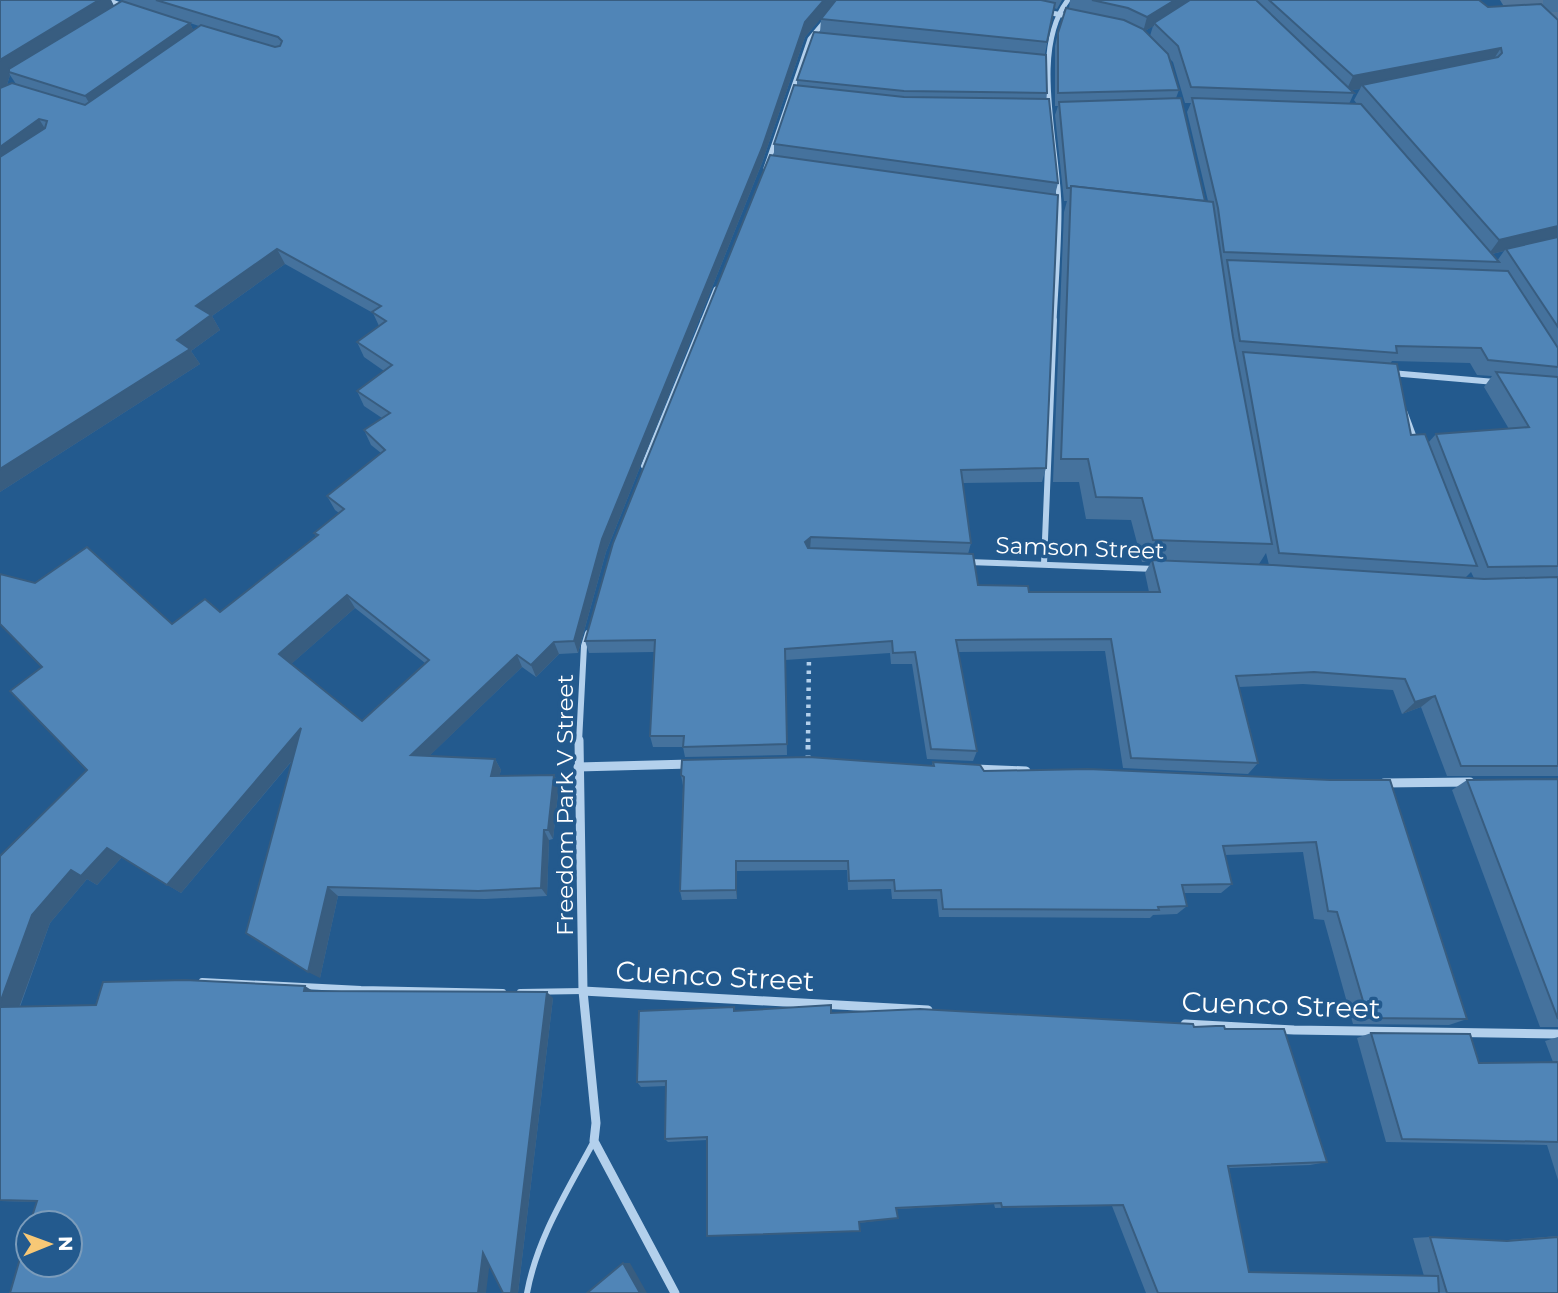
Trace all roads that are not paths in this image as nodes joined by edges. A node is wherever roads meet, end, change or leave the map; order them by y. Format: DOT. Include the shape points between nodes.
graph roads {
  1 [pos="107,0"];
  2 [pos="1068,0"];
  3 [pos="129,8"];
  4 [pos="1044,11"];
  5 [pos="136,12"];
  6 [pos="1057,14"];
  7 [pos="117,16"];
  8 [pos="828,17"];
  9 [pos="1085,20"];
  10 [pos="810,39"];
  11 [pos="824,40"];
  12 [pos="1035,62"];
  13 [pos="1048,63"];
  14 [pos="789,97"];
  15 [pos="803,99"];
  16 [pos="1037,111"];
  17 [pos="1051,111"];
  18 [pos="767,165"];
  19 [pos="779,167"];
  20 [pos="762,178"];
  21 [pos="1045,206"];
  22 [pos="1059,207"];
  23 [pos="1072,209"];
  24 [pos="720,281"];
  25 [pos="1377,372"];
  26 [pos="1390,373"];
  27 [pos="1506,383"];
  28 [pos="1395,386"];
  29 [pos="1404,411"];
  30 [pos="1419,448"];
  31 [pos="643,470"];
  32 [pos="962,561"];
  33 [pos="1044,564"];
  34 [pos="1170,569"];
  35 [pos="592,620"];
  36 [pos="700,764"];
  37 [pos="578,767"];
  38 [pos="960,768"];
  39 [pos="1042,772"];
  40 [pos="1478,782"];
  41 [pos="1371,783"];
  42 [pos="190,981"];
  43 [pos="583,991"];
  44 [pos="946,1011"];
  45 [pos="1169,1023"];
  46 [pos="1558,1034"];
  47 [pos="594,1141"];
  48 [pos="527,1293"];
  49 [pos="675,1293"];
  1 -- 3 [label="street"];
  2 -- 6 [label="street"];
  3 -- 5 [label="street"];
  3 -- 7 [label="street"];
  4 -- 6 [label="street"];
  6 -- 9 [label="street"];
  6 -- 13 [label="street"];
  8 -- 10 [label="street"];
  10 -- 11 [label="street"];
  10 -- 14 [label="street"];
  12 -- 13 [label="street"];
  13 -- 17 [label="street"];
  14 -- 15 [label="lane"];
  14 -- 18 [label="street"];
  16 -- 17 [label="lane"];
  17 -- 22 [label="street"];
  18 -- 19 [label="street"];
  18 -- 20 [label="street"];
  21 -- 22 [label="street"];
  22 -- 23 [label="street"];
  22 -- 33 [label="street"];
  24 -- 31 [label="street"];
  25 -- 26 [label="street"];
  26 -- 27 [label="street"];
  26 -- 28 [label="lane"];
  29 -- 30 [label="lane"];
  32 -- 33 [label="street, Samson Street"];
  33 -- 34 [label="street, Samson Street"];
  35 -- 37 [label="street, Freedom Park V Street" via="584,646"];
  36 -- 37 [label="street"];
  37 -- 43 [label="street, Freedom Park V Street"];
  38 -- 39 [label="street"];
  40 -- 41 [label="street"];
  42 -- 43 [label="lane" via="361,989"];
  43 -- 44 [label="street, Cuenco Street"];
  43 -- 47 [label="street, Freedom Park V Street"];
  45 -- 46 [label="street, Cuenco Street"];
  47 -- 48 [label="lane" via="539,1249"];
  47 -- 49 [label="street"];
}
